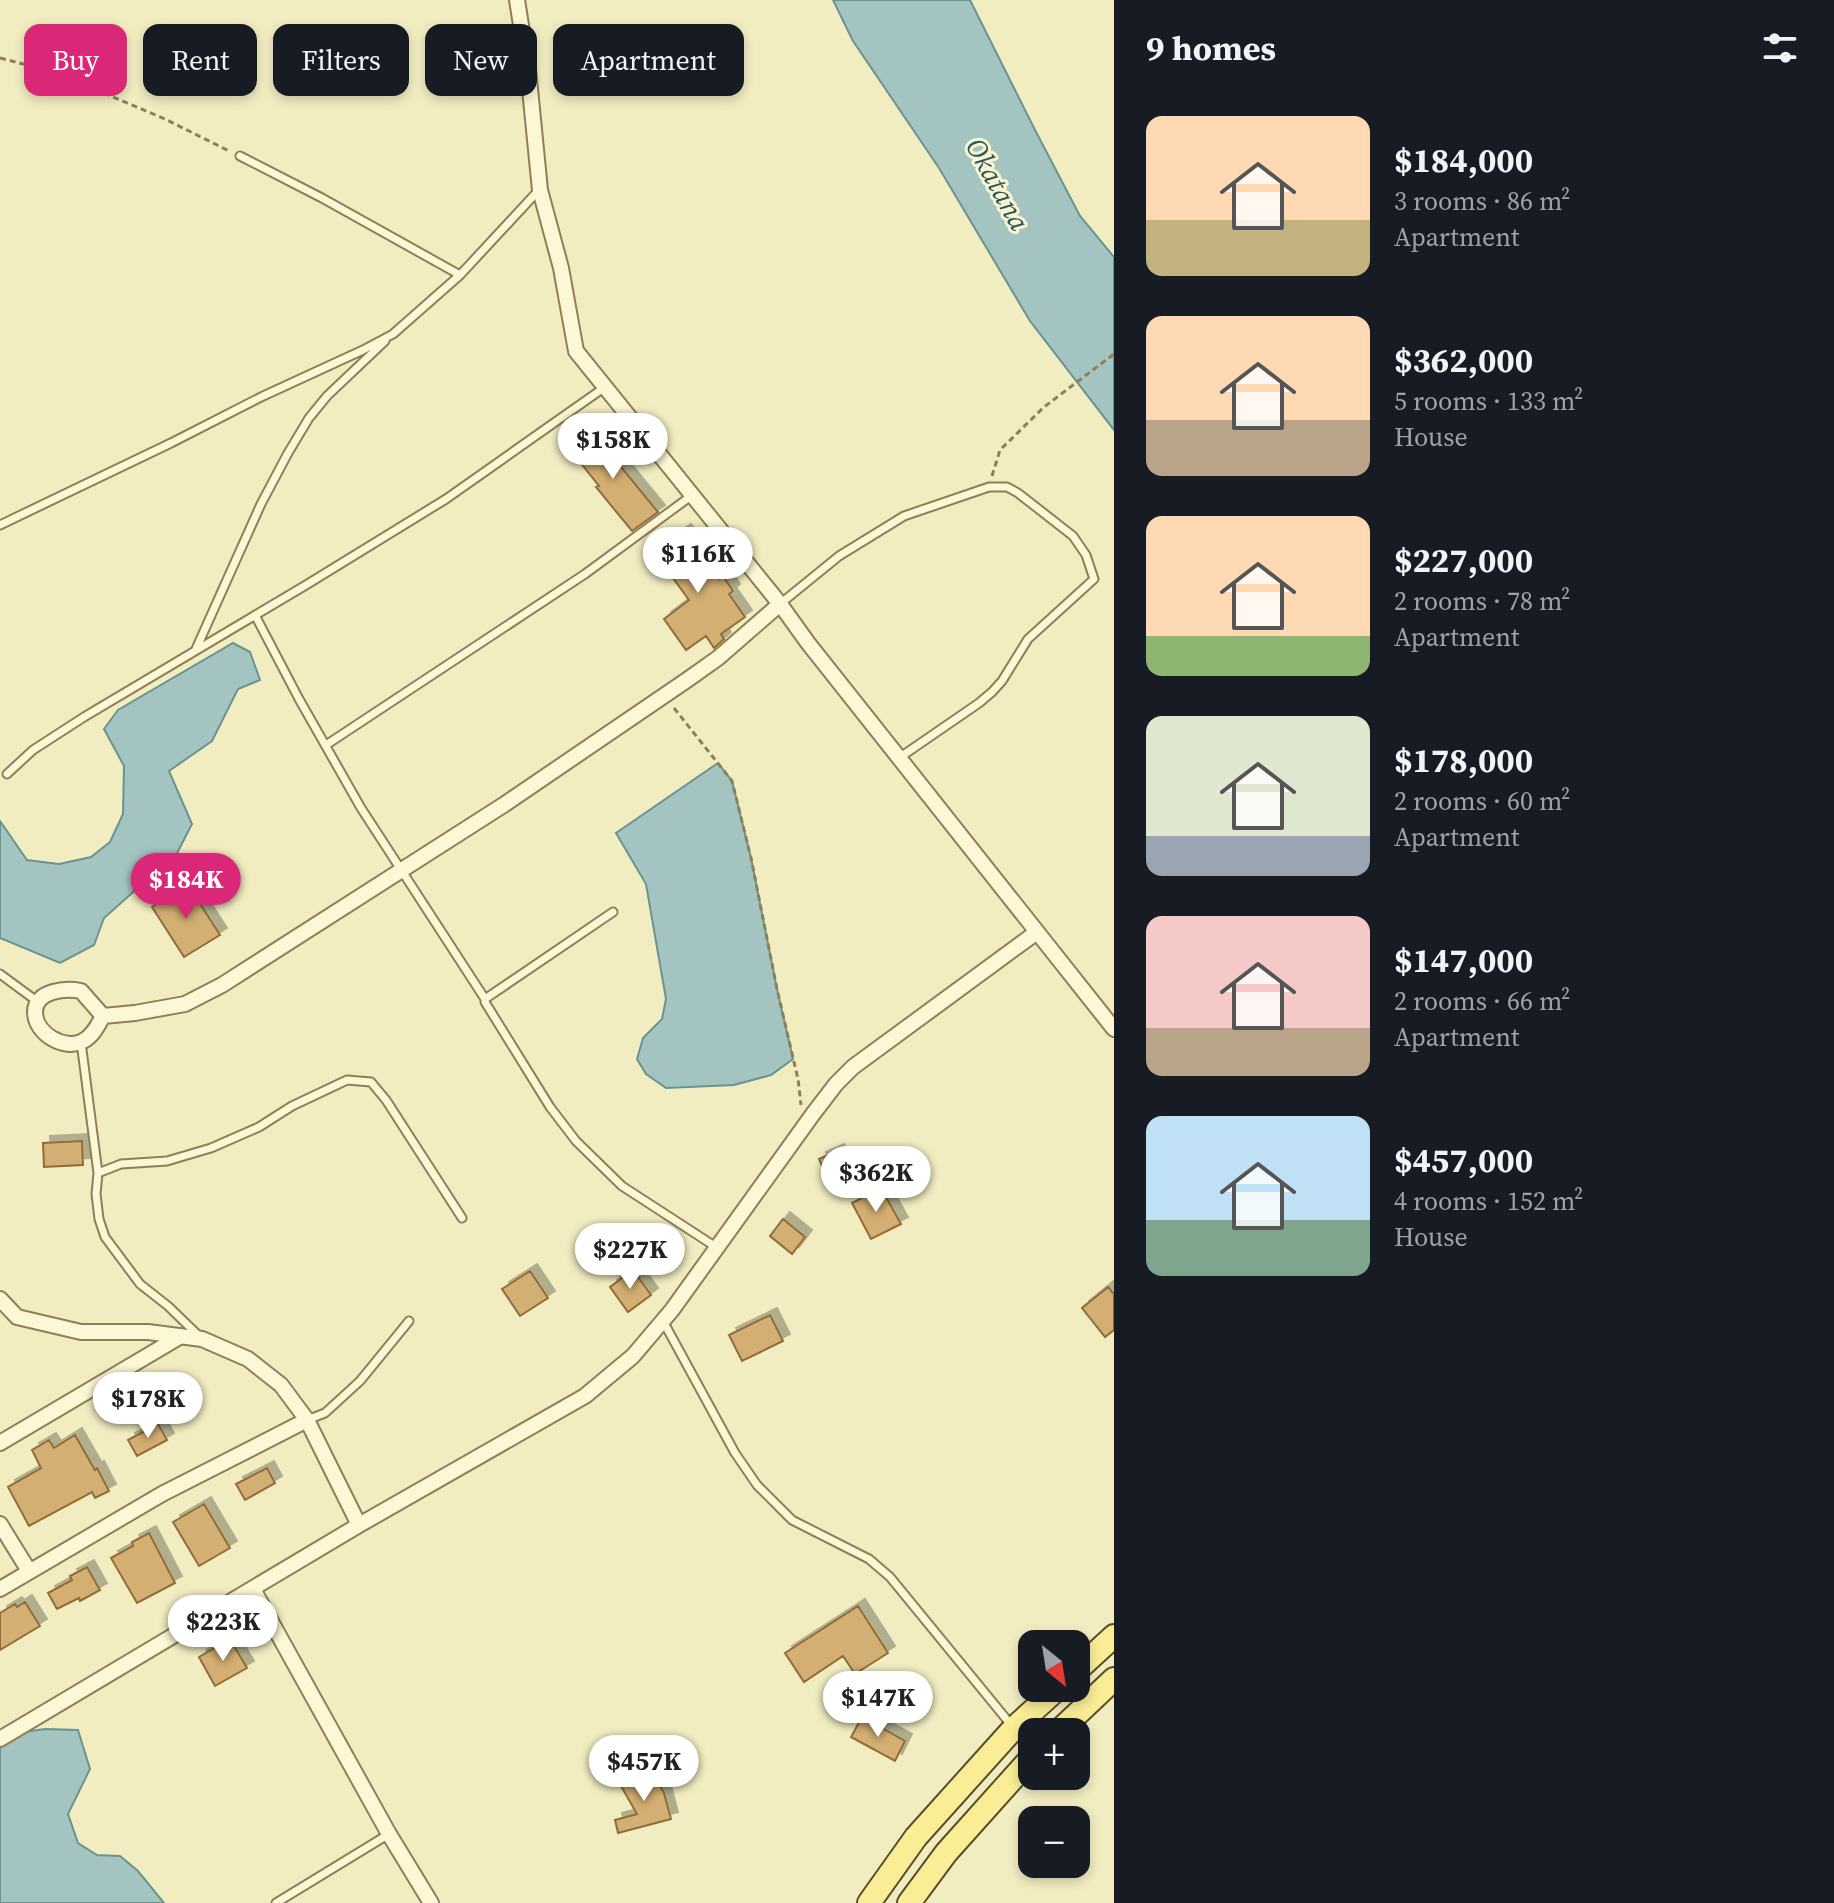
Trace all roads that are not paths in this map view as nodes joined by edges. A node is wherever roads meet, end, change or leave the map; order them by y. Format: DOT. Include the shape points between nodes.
graph roads {
  1 [pos="517,0"];
  2 [pos="240,156"];
  3 [pos="540,190"];
  4 [pos="460,275"];
  5 [pos="393,334"];
  6 [pos="605,387"];
  7 [pos="691,496"];
  8 [pos="0,525"];
  9 [pos="780,604"];
  10 [pos="255,615"];
  11 [pos="196,649"];
  12 [pos="326,745"];
  13 [pos="899,758"];
  14 [pos="7,774"];
  15 [pos="402,871"];
  16 [pos="613,912"];
  17 [pos="1037,932"];
  18 [pos="0,974"];
  19 [pos="485,999"];
  20 [pos="38,1002"];
  21 [pos="103,1016"];
  22 [pos="1114,1029"];
  23 [pos="81,1042"];
  24 [pos="98,1173"];
  25 [pos="462,1218"];
  26 [pos="718,1248"];
  27 [pos="0,1299"];
  28 [pos="409,1321"];
  29 [pos="663,1321"];
  30 [pos="181,1336"];
  31 [pos="202,1339"];
  32 [pos="307,1420"];
  33 [pos="0,1443"];
  34 [pos="0,1524"];
  35 [pos="359,1525"];
  36 [pos="29,1571"];
  37 [pos="0,1589"];
  38 [pos="253,1589"];
  39 [pos="1114,1636"];
  40 [pos="1090,1658"];
  41 [pos="1114,1679"];
  42 [pos="1043,1702"];
  43 [pos="1073,1718"];
  44 [pos="1014,1728"];
  45 [pos="0,1739"];
  46 [pos="1018,1773"];
  47 [pos="389,1834"];
  48 [pos="276,1903"];
  49 [pos="431,1903"];
  50 [pos="869,1903"];
  51 [pos="909,1903"];
  1 -- 3 [label="street"];
  2 -- 4 [label="lane"];
  3 -- 4 [label="lane"];
  3 -- 6 [label="street" via="576,351"];
  4 -- 5 [label="lane"];
  5 -- 8 [label="lane"];
  5 -- 11 [label="lane" via="327,396 302,429 261,504"];
  6 -- 7 [label="street"];
  6 -- 10 [label="lane" via="446,499"];
  7 -- 9 [label="street"];
  7 -- 12 [label="lane" via="585,574"];
  9 -- 13 [label="street"];
  9 -- 13 [label="lane" via="839,556 904,516 989,487 1018,493 1073,536 1094,579 1036,630 992,692"];
  9 -- 15 [label="street" via="718,658"];
  10 -- 11 [label="lane"];
  10 -- 12 [label="lane"];
  11 -- 14 [label="lane" via="33,750"];
  12 -- 15 [label="lane"];
  13 -- 17 [label="street"];
  15 -- 19 [label="lane"];
  15 -- 21 [label="street" via="185,1004"];
  16 -- 19 [label="lane"];
  17 -- 22 [label="street"];
  17 -- 26 [label="street" via="853,1067 804,1126"];
  18 -- 20 [label="lane"];
  19 -- 26 [label="lane" via="576,1141 622,1186"];
  20 -- 21 [label="street" via="50,992 81,991"];
  20 -- 23 [label="street" via="35,1013 48,1036 62,1043"];
  21 -- 23 [label="street"];
  23 -- 24 [label="lane"];
  24 -- 25 [label="lane" via="211,1148 347,1080 371,1082"];
  24 -- 31 [label="lane" via="105,1237 140,1284"];
  26 -- 29 [label="street"];
  27 -- 30 [label="street" via="17,1317 81,1332"];
  28 -- 32 [label="lane" via="360,1381 325,1413"];
  29 -- 35 [label="street" via="633,1356 585,1396"];
  29 -- 44 [label="lane" via="757,1485 792,1520 869,1559 890,1577"];
  30 -- 31 [label="street"];
  30 -- 33 [label="street"];
  31 -- 32 [label="street" via="248,1359 281,1385"];
  32 -- 35 [label="street"];
  32 -- 36 [label="street" via="162,1494"];
  34 -- 36 [label="street"];
  35 -- 38 [label="street"];
  36 -- 37 [label="street"];
  38 -- 45 [label="street"];
  38 -- 47 [label="street"];
  39 -- 40 [label="main road"];
  41 -- 43 [label="main road"];
  42 -- 44 [label="main road"];
  44 -- 50 [label="main road" via="916,1837"];
  46 -- 51 [label="main road"];
  47 -- 48 [label="lane"];
  47 -- 49 [label="street"];
}
